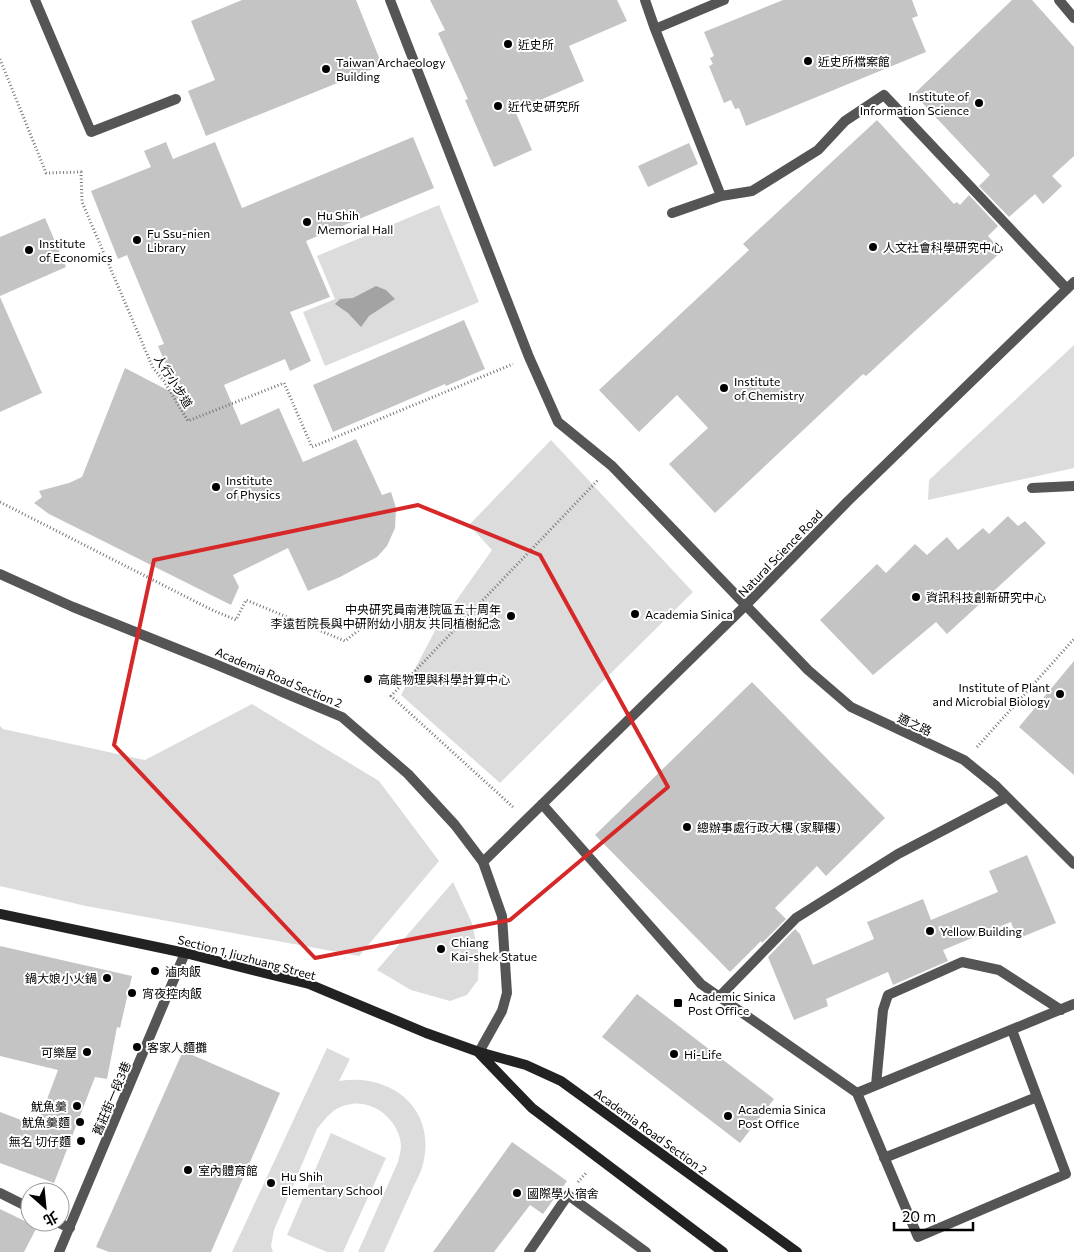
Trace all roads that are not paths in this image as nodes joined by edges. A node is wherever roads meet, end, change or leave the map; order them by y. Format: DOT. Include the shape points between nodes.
graph roads {
  1 [pos="35,0"];
  2 [pos="390,0"];
  3 [pos="645,0"];
  4 [pos="724,0"];
  5 [pos="1059,0"];
  6 [pos="1074,18"];
  7 [pos="655,29"];
  8 [pos="176,99"];
  9 [pos="721,196"];
  10 [pos="672,213"];
  11 [pos="1070,286"];
  12 [pos="1074,486"];
  13 [pos="1032,488"];
  14 [pos="0,574"];
  15 [pos="745,606"];
  16 [pos="1007,797"];
  17 [pos="542,804"];
  18 [pos="482,862"];
  19 [pos="1074,864"];
  20 [pos="0,914"];
  21 [pos="185,953"];
  22 [pos="719,997"];
  23 [pos="1074,1004"];
  24 [pos="1061,1010"];
  25 [pos="1012,1030"];
  26 [pos="479,1052"];
  27 [pos="876,1085"];
  28 [pos="857,1093"];
  29 [pos="1037,1097"];
  30 [pos="884,1158"];
  31 [pos="0,1193"];
  32 [pos="20,1203"];
  33 [pos="70,1228"];
  34 [pos="68,1232"];
  35 [pos="59,1252"];
  36 [pos="529,1252"];
  37 [pos="646,1252"];
  38 [pos="723,1252"];
  39 [pos="797,1252"];
  1 -- 8 [label="street" via="91,132"];
  2 -- 15 [label="street, 適之路" via="529,358 558,422 612,466"];
  3 -- 7 [label="street"];
  4 -- 7 [label="street"];
  5 -- 6 [label="street"];
  7 -- 9 [label="street"];
  9 -- 10 [label="street"];
  9 -- 11 [label="street" via="752,191 818,150 845,121 884,95"];
  11 -- 15 [label="street, Natural Science Road" via="848,501"];
  12 -- 13 [label="street"];
  14 -- 18 [label="street, Academia Road Section 2" via="342,717 408,774 455,825"];
  15 -- 16 [label="street, 適之路" via="808,670 852,708 964,760"];
  15 -- 17 [label="street, Natural Science Road"];
  16 -- 19 [label="street, 適之路"];
  16 -- 22 [label="street" via="898,854 796,918"];
  17 -- 18 [label="street, Natural Science Road"];
  17 -- 22 [label="street" via="701,984"];
  18 -- 26 [label="street, Academia Road Section 2" via="502,916 507,993 502,1011"];
  20 -- 21 [label="main road, Section 1, Jiuzhuang Street"];
  21 -- 26 [label="main road, Section 1, Jiuzhuang Street" via="309,984"];
  21 -- 33 [label="street, 舊莊街一段3巷"];
  22 -- 28 [label="street"];
  23 -- 24 [label="street"];
  24 -- 25 [label="street"];
  24 -- 27 [label="street" via="999,970 962,962 888,995 883,1010"];
  25 -- 27 [label="street"];
  25 -- 29 [label="street"];
  26 -- 38 [label="main road" via="532,1108"];
  26 -- 39 [label="main road, Academia Road Section 2" via="561,1081"];
  27 -- 28 [label="street"];
  28 -- 30 [label="street"];
  29 -- 30 [label="street"];
  29 -- 30 [label="street" via="1066,1174 918,1237"];
  31 -- 32 [label="street"];
  34 -- 35 [label="street, 舊莊街一段3巷"];
  36 -- 37 [label="street" via="568,1195"];
}
